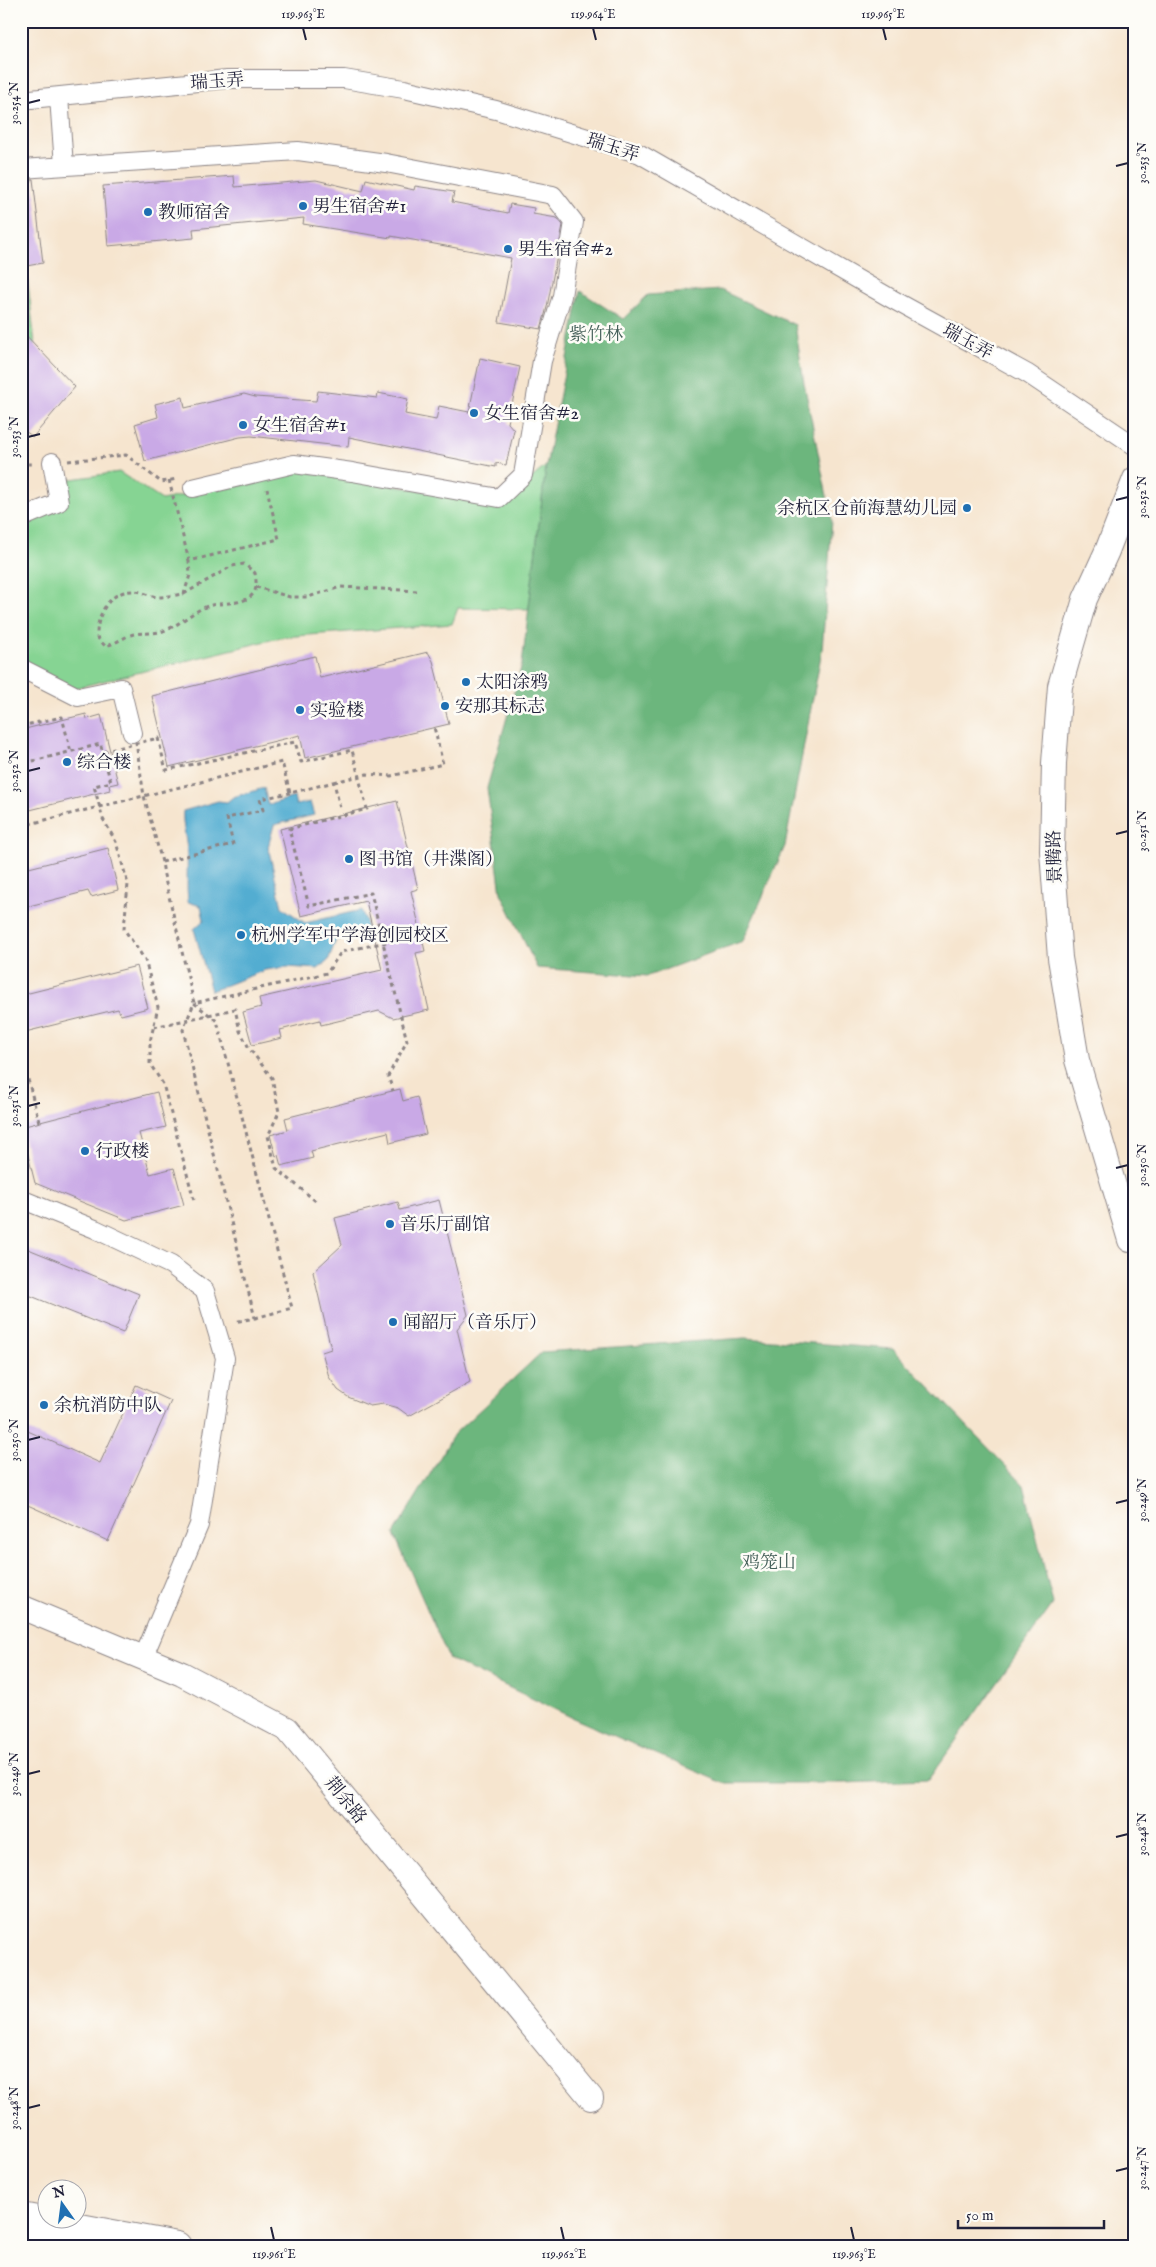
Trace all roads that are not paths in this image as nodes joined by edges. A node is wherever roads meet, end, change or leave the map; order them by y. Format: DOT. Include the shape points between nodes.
graph roads {
  1 [pos="59,97"];
  2 [pos="21,100"];
  3 [pos="64,166"];
  4 [pos="21,169"];
  5 [pos="1135,446"];
  6 [pos="52,462"];
  7 [pos="1135,479"];
  8 [pos="193,488"];
  9 [pos="21,518"];
  10 [pos="21,668"];
  11 [pos="132,733"];
  12 [pos="21,1198"];
  13 [pos="1130,1240"];
  14 [pos="21,1607"];
  15 [pos="143,1658"];
  16 [pos="591,2098"];
  17 [pos="21,2217"];
  18 [pos="21,2240"];
  19 [pos="50,2246"];
  20 [pos="177,2246"];
  1 -- 2 [label="street, 瑞玉弄"];
  1 -- 3 [label="street"];
  1 -- 5 [label="street, 瑞玉弄" via="227,79 344,79 496,110 640,154 1028,374"];
  3 -- 4 [label="street"];
  3 -- 8 [label="street" via="298,151 553,195 574,222 562,296 542,361 523,475 499,498 294,464"];
  6 -- 9 [label="street" via="59,502"];
  7 -- 13 [label="street, 景腾路" via="1084,599 1060,686 1052,851 1060,958 1077,1060"];
  10 -- 11 [label="street" via="78,697 120,688"];
  12 -- 15 [label="street" via="171,1265 205,1291 225,1358 202,1515"];
  14 -- 15 [label="street, 荆余路"];
  15 -- 16 [label="street, 荆余路" via="182,1674 287,1729"];
  17 -- 20 [label="highway"];
  18 -- 19 [label="highway"];
}
